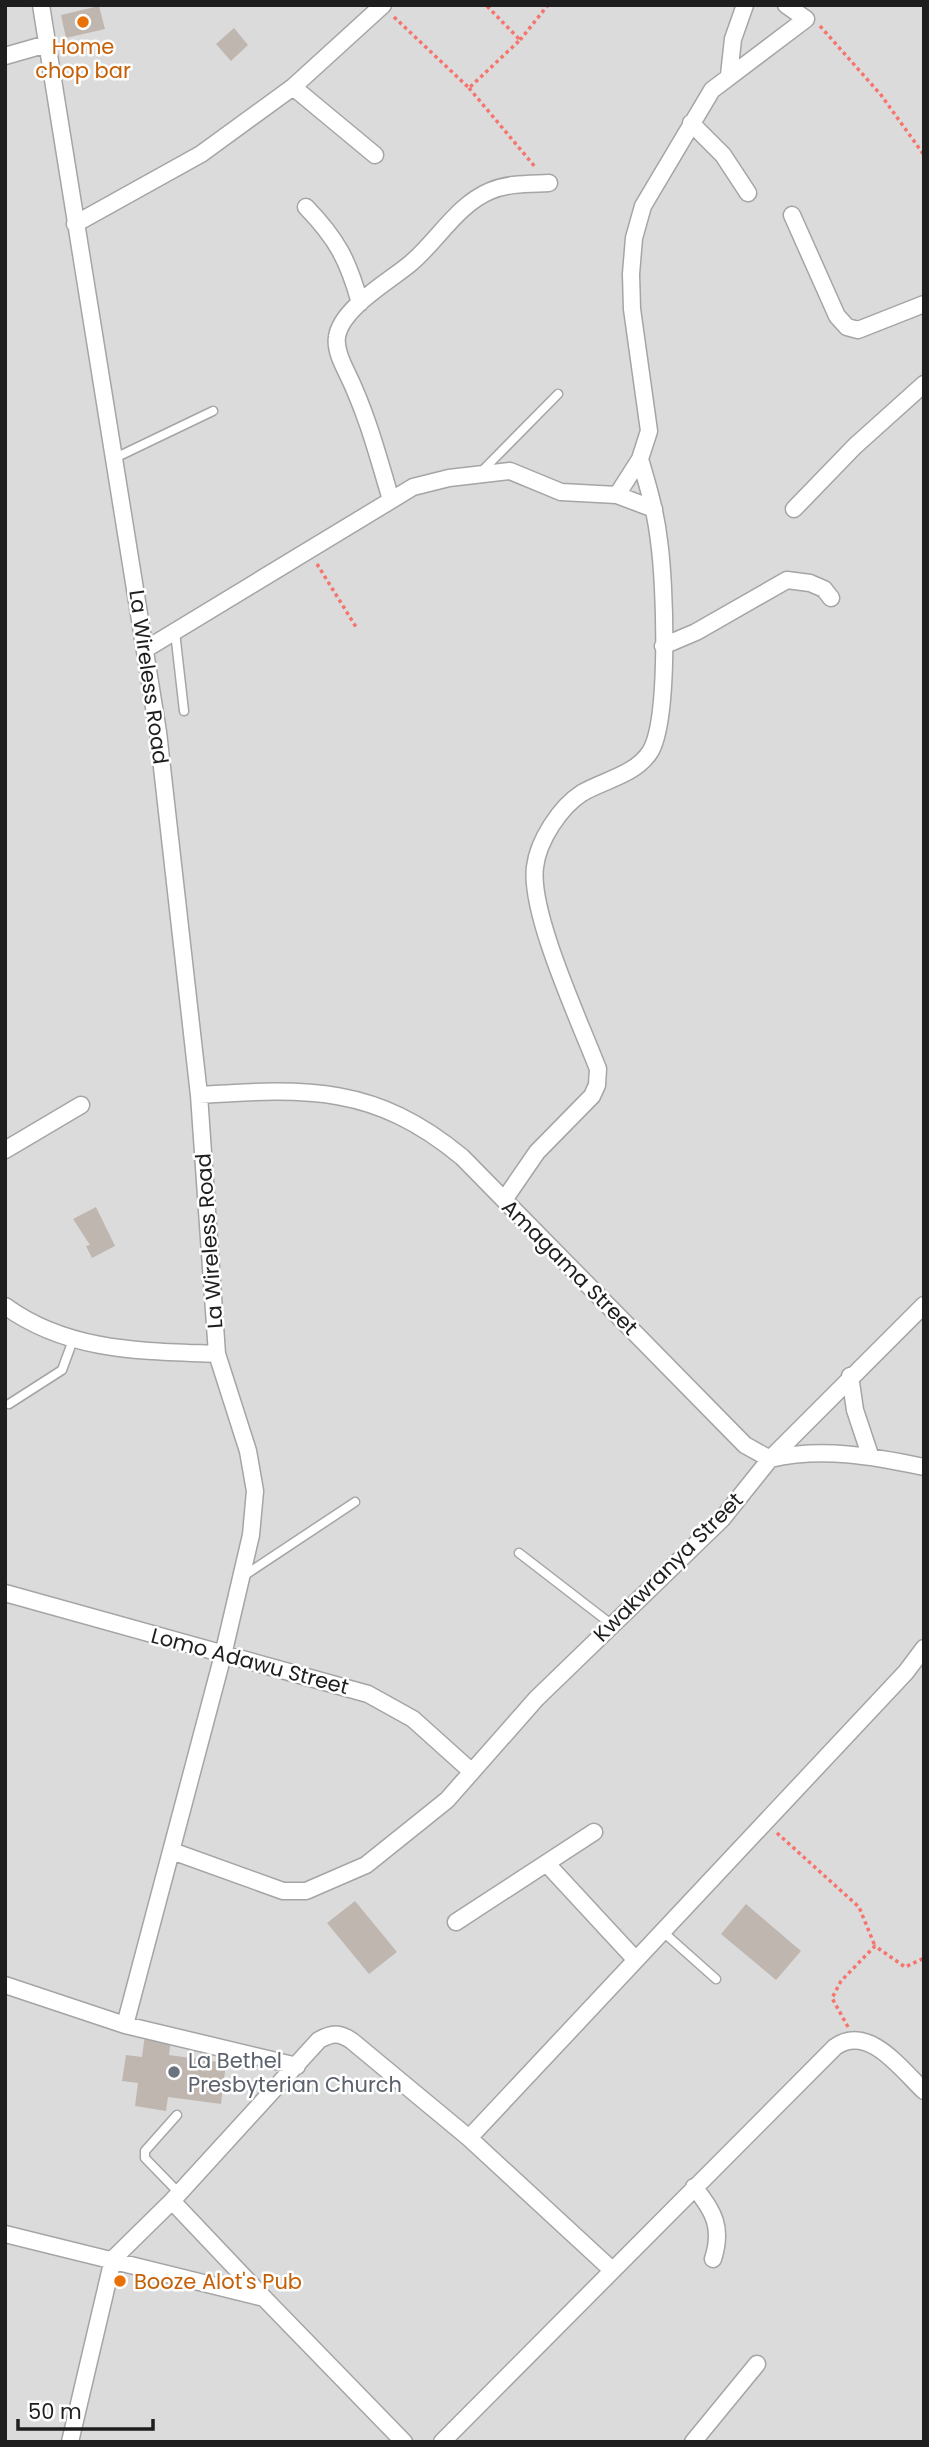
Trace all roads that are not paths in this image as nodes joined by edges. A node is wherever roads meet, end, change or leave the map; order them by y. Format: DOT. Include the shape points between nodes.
graph roads {
  1 [pos="41,5"];
  2 [pos="746,5"];
  3 [pos="786,5"];
  4 [pos="383,6"];
  5 [pos="47,44"];
  6 [pos="5,56"];
  7 [pos="729,75"];
  8 [pos="293,87"];
  9 [pos="691,123"];
  10 [pos="376,155"];
  11 [pos="548,183"];
  12 [pos="748,193"];
  13 [pos="306,206"];
  14 [pos="792,215"];
  15 [pos="75,224"];
  16 [pos="360,303"];
  17 [pos="924,304"];
  18 [pos="924,384"];
  19 [pos="558,394"];
  20 [pos="213,411"];
  21 [pos="115,458"];
  22 [pos="640,459"];
  23 [pos="480,473"];
  24 [pos="617,495"];
  25 [pos="391,500"];
  26 [pos="654,509"];
  27 [pos="794,509"];
  28 [pos="831,598"];
  29 [pos="174,632"];
  30 [pos="663,646"];
  31 [pos="146,649"];
  32 [pos="184,711"];
  33 [pos="200,1095"];
  34 [pos="81,1105"];
  35 [pos="5,1150"];
  36 [pos="504,1200"];
  37 [pos="924,1305"];
  38 [pos="5,1306"];
  39 [pos="73,1340"];
  40 [pos="217,1354"];
  41 [pos="850,1376"];
  42 [pos="9,1404"];
  43 [pos="870,1455"];
  44 [pos="770,1459"];
  45 [pos="924,1467"];
  46 [pos="355,1502"];
  47 [pos="519,1553"];
  48 [pos="242,1577"];
  49 [pos="5,1593"];
  50 [pos="611,1624"];
  51 [pos="924,1648"];
  52 [pos="223,1654"];
  53 [pos="472,1772"];
  54 [pos="594,1832"];
  55 [pos="172,1851"];
  56 [pos="548,1865"];
  57 [pos="456,1922"];
  58 [pos="662,1931"];
  59 [pos="635,1959"];
  60 [pos="716,1979"];
  61 [pos="5,1985"];
  62 [pos="125,2025"];
  63 [pos="297,2066"];
  64 [pos="924,2091"];
  65 [pos="177,2115"];
  66 [pos="469,2138"];
  67 [pos="694,2187"];
  68 [pos="176,2197"];
  69 [pos="5,2234"];
  70 [pos="114,2259"];
  71 [pos="713,2259"];
  72 [pos="612,2270"];
  73 [pos="264,2298"];
  74 [pos="757,2364"];
  75 [pos="70,2442"];
  76 [pos="404,2442"];
  77 [pos="442,2442"];
  78 [pos="693,2442"];
  1 -- 5 [label="street, La Wireless Road"];
  2 -- 7 [label="street" via="733,39"];
  3 -- 7 [label="street" via="806,19"];
  4 -- 8 [label="street"];
  5 -- 6 [label="street"];
  5 -- 15 [label="street, La Wireless Road"];
  7 -- 9 [label="street" via="712,90"];
  8 -- 10 [label="street"];
  8 -- 15 [label="street" via="201,155"];
  9 -- 12 [label="street" via="723,155"];
  9 -- 22 [label="street" via="643,206 634,238 632,309 649,430"];
  11 -- 16 [label="street" via="517,184 474,200 413,261"];
  13 -- 16 [label="street" via="332,233 348,262"];
  14 -- 17 [label="street" via="837,316 847,327 858,330"];
  15 -- 21 [label="street, La Wireless Road"];
  16 -- 25 [label="street" via="341,325 336,340 363,406"];
  18 -- 27 [label="street"];
  19 -- 23 [label="lane"];
  20 -- 21 [label="lane"];
  21 -- 31 [label="street, La Wireless Road"];
  22 -- 24 [label="street"];
  22 -- 26 [label="street"];
  23 -- 24 [label="street" via="510,471 561,492"];
  23 -- 25 [label="street" via="413,487"];
  24 -- 26 [label="street"];
  25 -- 29 [label="street"];
  26 -- 30 [label="street" via="660,544"];
  28 -- 30 [label="street" via="810,583 787,580"];
  29 -- 31 [label="street"];
  29 -- 32 [label="lane"];
  30 -- 36 [label="street" via="662,696 650,751 631,770 572,801 537,853 534,870 539,905 599,1076 592,1096 537,1152"];
  31 -- 33 [label="street, La Wireless Road"];
  33 -- 36 [label="street, Amagama Street" via="309,1093 384,1107 429,1130"];
  33 -- 40 [label="street, La Wireless Road"];
  34 -- 35 [label="street"];
  36 -- 44 [label="street, Amagama Street" via="745,1445"];
  37 -- 41 [label="street, Kwakwranya Street"];
  38 -- 39 [label="street" via="42,1329"];
  39 -- 40 [label="street" via="121,1349"];
  39 -- 42 [label="lane" via="62,1370"];
  40 -- 48 [label="street, La Wireless Road" via="248,1451 255,1491"];
  41 -- 43 [label="street"];
  41 -- 44 [label="street, Kwakwranya Street"];
  43 -- 44 [label="street" via="801,1452"];
  43 -- 45 [label="street"];
  44 -- 50 [label="street, Kwakwranya Street" via="722,1519"];
  46 -- 48 [label="lane"];
  47 -- 50 [label="lane"];
  48 -- 52 [label="street, La Wireless Road"];
  49 -- 52 [label="street, Lomo Adawu Street"];
  50 -- 53 [label="street, Kwakwranya Street" via="513,1723"];
  51 -- 58 [label="street"];
  52 -- 53 [label="street, Lomo Adawu Street" via="380,1700 413,1718"];
  52 -- 55 [label="street, La Wireless Road"];
  53 -- 55 [label="street, Kwakwranya Street" via="447,1800 366,1865 306,1891 283,1891"];
  54 -- 56 [label="street"];
  55 -- 62 [label="street, La Wireless Road"];
  56 -- 57 [label="street"];
  56 -- 59 [label="street"];
  58 -- 59 [label="street"];
  58 -- 60 [label="lane"];
  59 -- 66 [label="street"];
  61 -- 62 [label="street"];
  62 -- 63 [label="street"];
  63 -- 66 [label="street" via="318,2040 342,2034"];
  63 -- 68 [label="street"];
  64 -- 67 [label="street" via="870,2043 845,2040 813,2066"];
  65 -- 68 [label="lane" via="145,2151 145,2158"];
  66 -- 72 [label="street"];
  67 -- 71 [label="street" via="718,2223"];
  67 -- 72 [label="street"];
  68 -- 70 [label="street"];
  68 -- 73 [label="street"];
  69 -- 70 [label="street"];
  70 -- 73 [label="street"];
  70 -- 75 [label="street"];
  72 -- 77 [label="street"];
  73 -- 76 [label="street"];
  74 -- 78 [label="street"];
}
